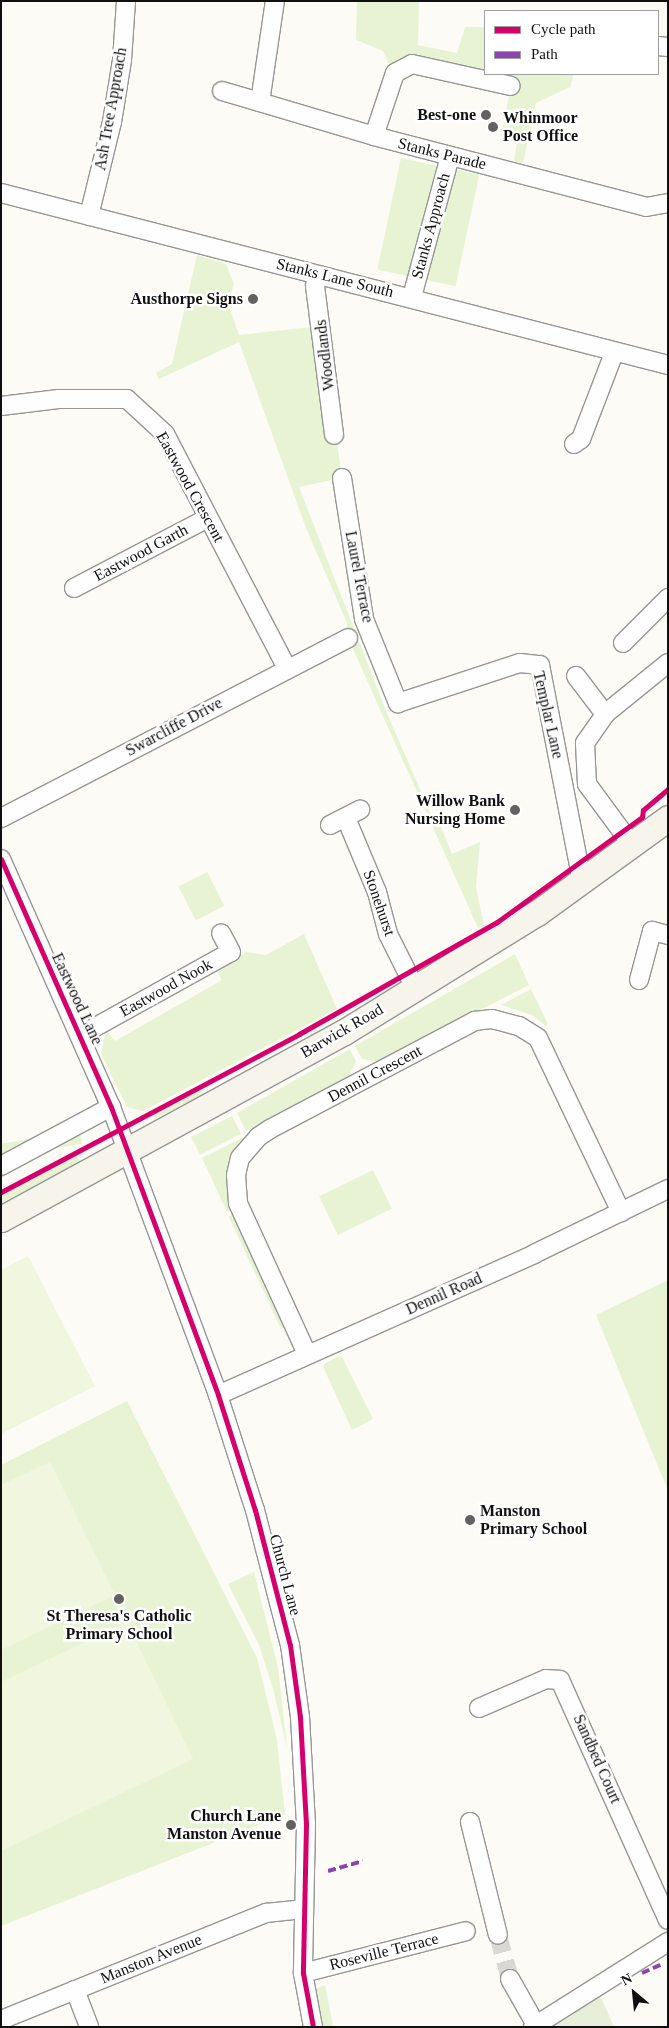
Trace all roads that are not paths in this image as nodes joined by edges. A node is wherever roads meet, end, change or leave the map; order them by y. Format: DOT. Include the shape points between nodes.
graph roads {
  1 [pos="126,1"];
  2 [pos="275,1"];
  3 [pos="511,86"];
  4 [pos="222,91"];
  5 [pos="260,102"];
  6 [pos="374,136"];
  7 [pos="450,156"];
  8 [pos="1,193"];
  9 [pos="666,204"];
  10 [pos="89,216"];
  11 [pos="318,276"];
  12 [pos="412,297"];
  13 [pos="614,353"];
  14 [pos="668,365"];
  15 [pos="1,406"];
  16 [pos="334,435"];
  17 [pos="574,444"];
  18 [pos="342,478"];
  19 [pos="208,518"];
  20 [pos="74,588"];
  21 [pos="668,598"];
  22 [pos="348,638"];
  23 [pos="623,643"];
  24 [pos="668,663"];
  25 [pos="287,668"];
  26 [pos="386,673"];
  27 [pos="576,676"];
  28 [pos="605,714"];
  29 [pos="1,818"];
  30 [pos="346,818"];
  31 [pos="668,818"];
  32 [pos="632,845"];
  33 [pos="1,859"];
  34 [pos="582,881"];
  35 [pos="221,933"];
  36 [pos="668,935"];
  37 [pos="639,980"];
  38 [pos="415,988"];
  39 [pos="81,1035"];
  40 [pos="111,1107"];
  41 [pos="126,1150"];
  42 [pos="1,1166"];
  43 [pos="668,1189"];
  44 [pos="621,1212"];
  45 [pos="1,1219"];
  46 [pos="307,1354"];
  47 [pos="218,1395"];
  48 [pos="479,1708"];
  49 [pos="470,1822"];
  50 [pos="303,1909"];
  51 [pos="668,1920"];
  52 [pos="466,1931"];
  53 [pos="498,1935"];
  54 [pos="668,1942"];
  55 [pos="303,1973"];
  56 [pos="510,1980"];
  57 [pos="75,1990"];
  58 [pos="1,2020"];
  59 [pos="534,2026"];
  60 [pos="89,2027"];
  61 [pos="313,2027"];
  1 -- 10 [label="street, Ash Tree Approach" via="122,60 112,122"];
  2 -- 5 [label="street"];
  3 -- 6 [label="street" via="412,64 395,73"];
  4 -- 5 [label="street, Stanks Parade"];
  5 -- 6 [label="street, Stanks Parade"];
  6 -- 7 [label="street, Stanks Parade"];
  7 -- 9 [label="street, Stanks Parade" via="646,206"];
  7 -- 12 [label="street, Stanks Approach"];
  8 -- 10 [label="street, Stanks Lane South"];
  10 -- 11 [label="street, Stanks Lane South" via="163,232"];
  11 -- 12 [label="street, Stanks Lane South"];
  11 -- 16 [label="street, Woodlands" via="315,286"];
  12 -- 13 [label="street, Stanks Lane South"];
  13 -- 14 [label="street, Stanks Lane South"];
  13 -- 17 [label="street" via="581,439"];
  15 -- 19 [label="street, Eastwood Crescent" via="60,399 127,399 165,434"];
  18 -- 26 [label="street, Laurel Terrace" via="364,619"];
  19 -- 20 [label="street, Eastwood Garth"];
  19 -- 25 [label="street, Eastwood Crescent"];
  21 -- 23 [label="street"];
  22 -- 25 [label="street, Swarcliffe Drive"];
  24 -- 28 [label="street"];
  25 -- 29 [label="street, Swarcliffe Drive"];
  26 -- 34 [label="street, Templar Lane" via="398,703 520,663 540,665"];
  27 -- 28 [label="street"];
  28 -- 32 [label="street" via="585,743 587,784"];
  30 -- 38 [label="street, Stonehurst" via="376,892 388,934"];
  31 -- 32 [label="street, Barwick Road"];
  32 -- 34 [label="street, Barwick Road"];
  33 -- 39 [label="street, Eastwood Lane"];
  34 -- 38 [label="street, Barwick Road" via="537,914"];
  35 -- 39 [label="street, Eastwood Nook" via="231,952"];
  36 -- 37 [label="street" via="652,931"];
  38 -- 41 [label="street, Barwick Road" via="344,1032"];
  39 -- 40 [label="street, Eastwood Lane"];
  40 -- 41 [label="street, Eastwood Lane"];
  40 -- 42 [label="street"];
  41 -- 45 [label="street, Barwick Road"];
  41 -- 47 [label="street, Church Lane"];
  43 -- 44 [label="street, Dennil Road"];
  44 -- 46 [label="street, Dennil Road"];
  44 -- 46 [label="street, Dennil Crescent" via="538,1038 519,1026 501,1021 475,1021 270,1129 258,1137 240,1158 236,1175 238,1203"];
  46 -- 47 [label="street, Dennil Road"];
  47 -- 50 [label="street, Church Lane" via="255,1510 290,1644 304,1775"];
  48 -- 51 [label="street, Sandbed Court" via="546,1679 560,1680"];
  49 -- 53 [label="street"];
  50 -- 55 [label="street, Church Lane"];
  50 -- 57 [label="street, Manston Avenue" via="266,1913"];
  52 -- 55 [label="street, Roseville Terrace"];
  54 -- 59 [label="street"];
  55 -- 61 [label="street, Church Lane"];
  56 -- 59 [label="street"];
  57 -- 58 [label="street, Manston Avenue"];
  57 -- 60 [label="street"];
}
